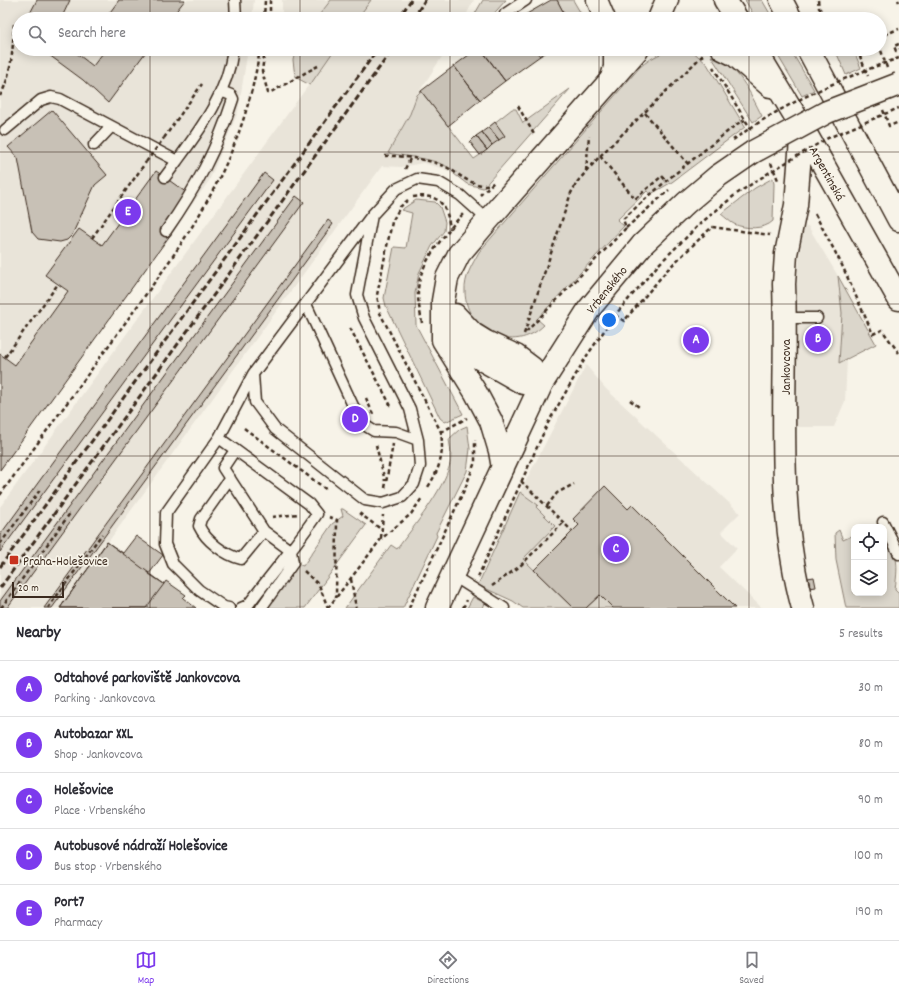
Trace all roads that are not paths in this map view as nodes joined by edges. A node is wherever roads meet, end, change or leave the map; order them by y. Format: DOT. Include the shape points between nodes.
graph roads {
  1 [pos="235,0"];
  2 [pos="526,0"];
  3 [pos="597,0"];
  4 [pos="667,0"];
  5 [pos="726,0"];
  6 [pos="780,0"];
  7 [pos="236,12"];
  8 [pos="508,12"];
  9 [pos="602,12"];
  10 [pos="662,12"];
  11 [pos="733,12"];
  12 [pos="787,12"];
  13 [pos="231,56"];
  14 [pos="614,56"];
  15 [pos="632,56"];
  16 [pos="645,56"];
  17 [pos="736,56"];
  18 [pos="759,56"];
  19 [pos="812,56"];
  20 [pos="894,79"];
  21 [pos="610,81"];
  22 [pos="221,91"];
  23 [pos="786,100"];
  24 [pos="111,127"];
  25 [pos="802,127"];
  26 [pos="5,130"];
  27 [pos="94,145"];
  28 [pos="177,161"];
  29 [pos="165,177"];
  30 [pos="372,215"];
  31 [pos="488,220"];
  32 [pos="899,220"];
  33 [pos="166,231"];
  34 [pos="899,299"];
  35 [pos="443,301"];
  36 [pos="306,304"];
  37 [pos="785,316"];
  38 [pos="817,318"];
  39 [pos="253,374"];
  40 [pos="542,383"];
  41 [pos="219,438"];
  42 [pos="418,440"];
  43 [pos="235,450"];
  44 [pos="503,468"];
  45 [pos="230,478"];
  46 [pos="883,522"];
  47 [pos="264,531"];
  48 [pos="291,551"];
  49 [pos="899,554"];
  50 [pos="452,575"];
  51 [pos="229,608"];
  52 [pos="241,608"];
  53 [pos="261,608"];
  54 [pos="437,608"];
  55 [pos="504,608"];
  56 [pos="803,608"];
  1 -- 7 [label="lane"];
  2 -- 8 [label="lane"];
  3 -- 9 [label="street"];
  4 -- 10 [label="main road"];
  5 -- 11 [label="main road"];
  6 -- 12 [label="main road"];
  13 -- 22 [label="lane"];
  14 -- 21 [label="street"];
  15 -- 21 [label="main road"];
  16 -- 21 [label="main road"];
  17 -- 23 [label="main road"];
  18 -- 23 [label="main road, Argentinská"];
  19 -- 32 [label="main road"];
  20 -- 40 [label="main road, Vrbenského, bridge" via="753,152 718,176 686,203 643,244 589,309"];
  21 -- 31 [label="main road"];
  22 -- 28 [label="lane" via="203,126"];
  22 -- 33 [label="lane" via="231,95 233,99 224,128 190,196"];
  23 -- 25 [label="main road, Argentinská"];
  24 -- 26 [label="lane" via="60,99 51,97 41,100"];
  24 -- 27 [label="lane"];
  24 -- 28 [label="lane"];
  25 -- 34 [label="main road, Argentinská"];
  25 -- 37 [label="main road, Jankovcova" via="796,205 786,254"];
  28 -- 29 [label="lane"];
  30 -- 31 [label="lane" via="396,189 417,179 438,182 460,195"];
  30 -- 36 [label="lane"];
  30 -- 42 [label="lane" via="357,295 364,318 410,409"];
  31 -- 35 [label="main road" via="459,254 447,278"];
  35 -- 40 [label="main road" via="473,334 516,356 532,368"];
  35 -- 44 [label="main road" via="443,340 491,421"];
  36 -- 39 [label="lane"];
  36 -- 42 [label="lane" via="360,423 374,431 396,432"];
  37 -- 38 [label="lane"];
  37 -- 56 [label="main road, Jankovcova" via="785,494 791,550"];
  39 -- 41 [label="lane"];
  39 -- 42 [label="lane" via="255,402 275,429 366,500 383,503 402,497 414,484 420,466"];
  40 -- 44 [label="main road, Vrbenského"];
  41 -- 43 [label="lane"];
  41 -- 51 [label="lane" via="166,514 165,544 173,564 199,590"];
  43 -- 45 [label="lane" via="223,468"];
  43 -- 48 [label="lane" via="309,504 317,514"];
  44 -- 50 [label="main road, Vrbenského"];
  45 -- 47 [label="lane"];
  45 -- 47 [label="lane" via="201,519 200,530 226,552 241,559"];
  46 -- 49 [label="lane"];
  47 -- 48 [label="lane"];
  48 -- 52 [label="lane" via="248,605"];
  48 -- 53 [label="lane" via="293,563"];
  50 -- 54 [label="main road, Vrbenského"];
  50 -- 55 [label="lane"];
}
